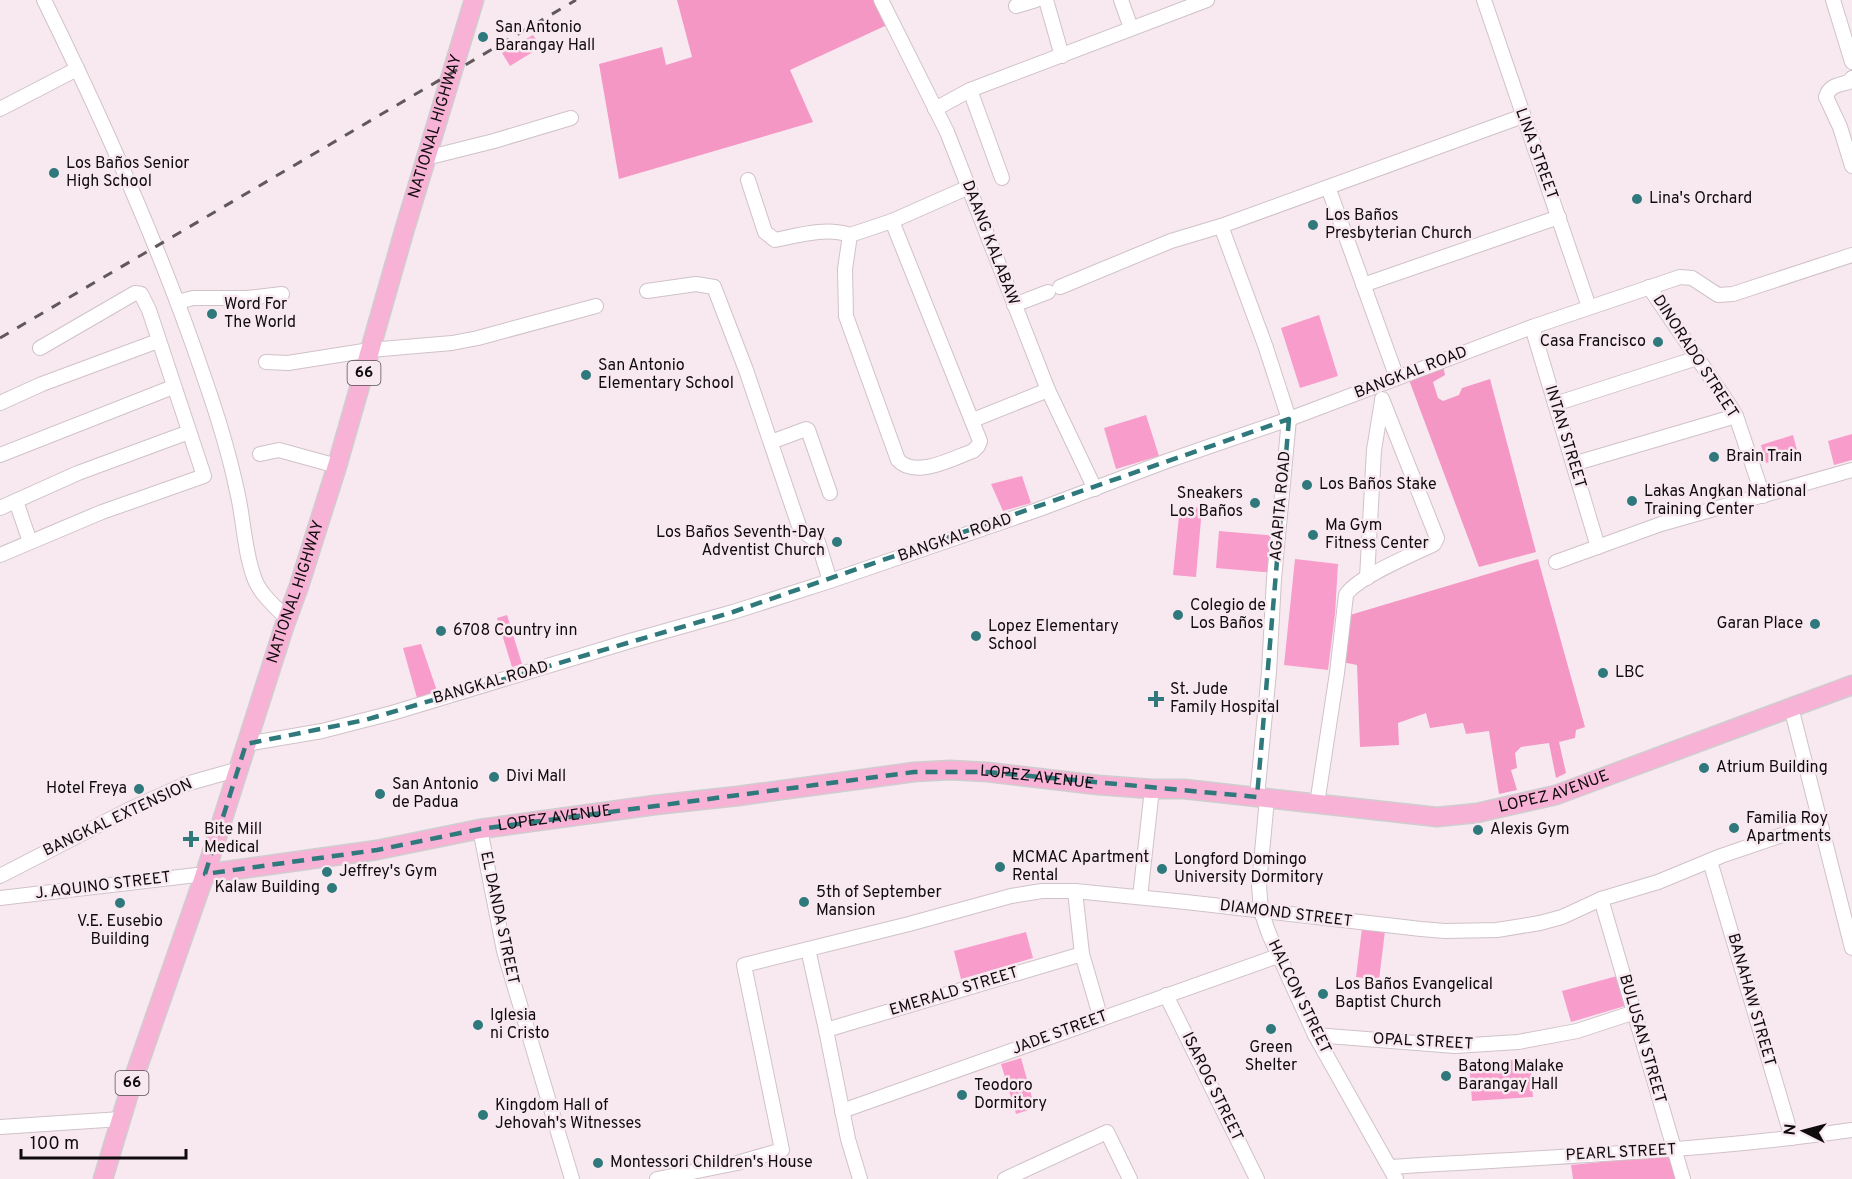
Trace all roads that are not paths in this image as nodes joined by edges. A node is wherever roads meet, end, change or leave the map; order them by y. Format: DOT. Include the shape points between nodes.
graph roads {
  1 [pos="44,0"];
  2 [pos="474,0"];
  3 [pos="881,0"];
  4 [pos="1036,0"];
  5 [pos="1046,0"];
  6 [pos="1121,0"];
  7 [pos="1207,0"];
  8 [pos="1484,0"];
  9 [pos="1833,0"];
  10 [pos="1189,3"];
  11 [pos="1016,6"];
  12 [pos="1131,28"];
  13 [pos="1062,56"];
  14 [pos="1852,62"];
  15 [pos="77,69"];
  16 [pos="1852,78"];
  17 [pos="970,90"];
  18 [pos="0,109"];
  19 [pos="935,109"];
  20 [pos="1523,116"];
  21 [pos="571,118"];
  22 [pos="426,158"];
  23 [pos="1852,166"];
  24 [pos="1002,178"];
  25 [pos="748,180"];
  26 [pos="969,187"];
  27 [pos="1328,187"];
  28 [pos="1559,217"];
  29 [pos="892,221"];
  30 [pos="1221,226"];
  31 [pos="850,235"];
  32 [pos="1852,255"];
  33 [pos="1363,285"];
  34 [pos="1649,287"];
  35 [pos="647,291"];
  36 [pos="282,294"];
  37 [pos="178,302"];
  38 [pos="1014,305"];
  39 [pos="596,306"];
  40 [pos="1589,308"];
  41 [pos="1532,327"];
  42 [pos="158,341"];
  43 [pos="40,348"];
  44 [pos="370,350"];
  45 [pos="1697,358"];
  46 [pos="266,362"];
  47 [pos="1397,378"];
  48 [pos="173,387"];
  49 [pos="1048,390"];
  50 [pos="1381,392"];
  51 [pos="0,403"];
  52 [pos="1555,404"];
  53 [pos="1736,416"];
  54 [pos="1288,419"];
  55 [pos="973,420"];
  56 [pos="189,432"];
  57 [pos="771,442"];
  58 [pos="260,454"];
  59 [pos="0,455"];
  60 [pos="1573,464"];
  61 [pos="337,466"];
  62 [pos="1852,470"];
  63 [pos="1095,489"];
  64 [pos="830,493"];
  65 [pos="1763,496"];
  66 [pos="16,501"];
  67 [pos="0,508"];
  68 [pos="30,542"];
  69 [pos="1598,547"];
  70 [pos="0,555"];
  71 [pos="1556,562"];
  72 [pos="1367,578"];
  73 [pos="830,581"];
  74 [pos="287,619"];
  75 [pos="1852,685"];
  76 [pos="1791,707"];
  77 [pos="246,744"];
  78 [pos="239,769"];
  79 [pos="1152,789"];
  80 [pos="1262,798"];
  81 [pos="1317,804"];
  82 [pos="1820,822"];
  83 [pos="480,829"];
  84 [pos="1710,861"];
  85 [pos="205,874"];
  86 [pos="0,876"];
  87 [pos="1075,891"];
  88 [pos="1140,897"];
  89 [pos="0,898"];
  90 [pos="1601,899"];
  91 [pos="1261,911"];
  92 [pos="1852,948"];
  93 [pos="808,949"];
  94 [pos="1082,954"];
  95 [pos="1278,956"];
  96 [pos="1167,995"];
  97 [pos="1635,1012"];
  98 [pos="1101,1019"];
  99 [pos="826,1030"];
  100 [pos="1315,1035"];
  101 [pos="842,1111"];
  102 [pos="121,1119"];
  103 [pos="0,1127"];
  104 [pos="1852,1130"];
  105 [pos="1792,1138"];
  106 [pos="1674,1150"];
  107 [pos="1393,1173"];
  108 [pos="103,1179"];
  109 [pos="572,1179"];
  110 [pos="657,1179"];
  111 [pos="860,1179"];
  112 [pos="1005,1179"];
  113 [pos="1130,1179"];
  114 [pos="1257,1179"];
  115 [pos="1683,1179"];
  1 -- 15 [label="street"];
  2 -- 22 [label="main road, NATIONAL HIGHWAY / 66"];
  3 -- 19 [label="street, DAANG KALABAW"];
  4 -- 11 [label="street"];
  5 -- 13 [label="street"];
  6 -- 12 [label="street"];
  7 -- 10 [label="street"];
  8 -- 20 [label="street, LINA STREET"];
  9 -- 14 [label="street"];
  10 -- 12 [label="street"];
  12 -- 13 [label="street"];
  13 -- 17 [label="street"];
  15 -- 18 [label="street"];
  15 -- 37 [label="street"];
  16 -- 23 [label="street" via="1831,87 1826,97"];
  17 -- 19 [label="street"];
  17 -- 24 [label="street"];
  19 -- 26 [label="street, DAANG KALABAW"];
  20 -- 27 [label="street"];
  20 -- 28 [label="street, LINA STREET"];
  21 -- 22 [label="street"];
  22 -- 44 [label="main road, NATIONAL HIGHWAY / 66"];
  25 -- 31 [label="street" via="765,232 775,240 821,232"];
  26 -- 29 [label="street"];
  26 -- 38 [label="street, DAANG KALABAW"];
  27 -- 30 [label="street"];
  27 -- 33 [label="street"];
  28 -- 33 [label="street"];
  28 -- 40 [label="street, LINA STREET"];
  29 -- 31 [label="street"];
  29 -- 55 [label="street"];
  30 -- 38 [label="street" via="1171,241"];
  30 -- 54 [label="street, AGAPITA ROAD"];
  31 -- 55 [label="street" via="845,269 846,316 898,460 909,467 924,468 973,451 980,441"];
  32 -- 34 [label="street" via="1734,294 1718,295 1692,278 1680,277"];
  33 -- 47 [label="street"];
  34 -- 40 [label="street, BANGKAL ROAD"];
  34 -- 45 [label="street, DINORADO STREET"];
  35 -- 57 [label="street" via="696,284 714,287"];
  36 -- 37 [label="street"];
  37 -- 74 [label="street" via="226,449 255,581"];
  38 -- 49 [label="street, DAANG KALABAW"];
  39 -- 44 [label="street" via="478,338"];
  40 -- 41 [label="street, BANGKAL ROAD"];
  41 -- 47 [label="street, BANGKAL ROAD"];
  41 -- 52 [label="street, INTAN STREET"];
  42 -- 43 [label="street" via="149,310 141,294 135,293"];
  42 -- 48 [label="street"];
  42 -- 51 [label="street"];
  44 -- 46 [label="street" via="288,363"];
  44 -- 61 [label="main road, NATIONAL HIGHWAY / 66"];
  45 -- 52 [label="street"];
  45 -- 53 [label="street, DINORADO STREET"];
  47 -- 50 [label="street, BANGKAL ROAD"];
  48 -- 56 [label="street"];
  48 -- 59 [label="street"];
  49 -- 55 [label="street"];
  49 -- 63 [label="street, DAANG KALABAW"];
  50 -- 54 [label="street, BANGKAL ROAD"];
  50 -- 72 [label="street"];
  50 -- 72 [label="street" via="1437,538 1434,544"];
  52 -- 60 [label="street, INTAN STREET"];
  53 -- 60 [label="street"];
  53 -- 65 [label="street, DINORADO STREET"];
  54 -- 63 [label="street, BANGKAL ROAD"];
  54 -- 80 [label="street, AGAPITA ROAD"];
  56 -- 66 [label="street" via="78,473"];
  56 -- 68 [label="street" via="204,476"];
  57 -- 64 [label="street" via="808,430"];
  57 -- 73 [label="street" via="798,523 801,530 818,542"];
  58 -- 61 [label="street" via="279,450"];
  60 -- 69 [label="street, INTAN STREET"];
  61 -- 74 [label="main road, NATIONAL HIGHWAY / 66"];
  62 -- 65 [label="street"];
  63 -- 73 [label="street, BANGKAL ROAD"];
  65 -- 69 [label="street" via="1661,524"];
  66 -- 67 [label="street"];
  66 -- 68 [label="street"];
  68 -- 70 [label="street"];
  69 -- 71 [label="street"];
  72 -- 81 [label="street" via="1346,595"];
  73 -- 77 [label="street, BANGKAL ROAD" via="383,715 322,731"];
  74 -- 77 [label="main road, NATIONAL HIGHWAY / 66"];
  75 -- 76 [label="main road, LOPEZ AVENUE"];
  76 -- 81 [label="main road, LOPEZ AVENUE" via="1556,795 1477,813 1437,817"];
  76 -- 82 [label="street"];
  77 -- 78 [label="main road, NATIONAL HIGHWAY / 66"];
  78 -- 85 [label="main road, NATIONAL HIGHWAY / 66"];
  78 -- 86 [label="street, BANGKAL EXTENSION" via="186,784"];
  79 -- 80 [label="main road, LOPEZ AVENUE"];
  79 -- 83 [label="main road, LOPEZ AVENUE" via="987,772 914,772"];
  79 -- 88 [label="street"];
  80 -- 81 [label="main road, LOPEZ AVENUE"];
  80 -- 91 [label="street, HALCON STREET"];
  82 -- 84 [label="street, DIAMOND STREET"];
  82 -- 92 [label="street"];
  83 -- 85 [label="main road, LOPEZ AVENUE" via="377,850"];
  83 -- 109 [label="street, EL DANDA STREET" via="506,959"];
  84 -- 90 [label="street, DIAMOND STREET"];
  84 -- 105 [label="street, BANAHAW STREET"];
  85 -- 89 [label="street, J. AQUINO STREET"];
  85 -- 102 [label="main road, NATIONAL HIGHWAY / 66"];
  87 -- 88 [label="street, DIAMOND STREET"];
  87 -- 93 [label="street, DIAMOND STREET" via="1011,896"];
  87 -- 94 [label="street"];
  88 -- 91 [label="street, DIAMOND STREET"];
  90 -- 91 [label="street, DIAMOND STREET" via="1540,923 1475,931 1421,929"];
  90 -- 97 [label="street, BULUSAN STREET"];
  91 -- 95 [label="street, HALCON STREET"];
  93 -- 99 [label="street"];
  93 -- 110 [label="street, DIAMOND STREET" via="744,965 782,1150"];
  94 -- 98 [label="street"];
  94 -- 99 [label="street, EMERALD STREET"];
  95 -- 96 [label="street, JADE STREET"];
  95 -- 100 [label="street, HALCON STREET"];
  96 -- 98 [label="street, JADE STREET"];
  96 -- 114 [label="street, ISAROG STREET"];
  97 -- 100 [label="street, OPAL STREET" via="1577,1030 1507,1043 1455,1046"];
  97 -- 106 [label="street, BULUSAN STREET"];
  98 -- 101 [label="street, JADE STREET"];
  99 -- 101 [label="street"];
  100 -- 107 [label="street, HALCON STREET"];
  101 -- 111 [label="street"];
  102 -- 103 [label="street"];
  102 -- 108 [label="main road, NATIONAL HIGHWAY / 66"];
  104 -- 105 [label="street, PEARL STREET"];
  105 -- 106 [label="street, PEARL STREET"];
  106 -- 107 [label="street, PEARL STREET"];
  106 -- 115 [label="street, BULUSAN STREET"];
  112 -- 113 [label="street" via="1107,1132"];
}
